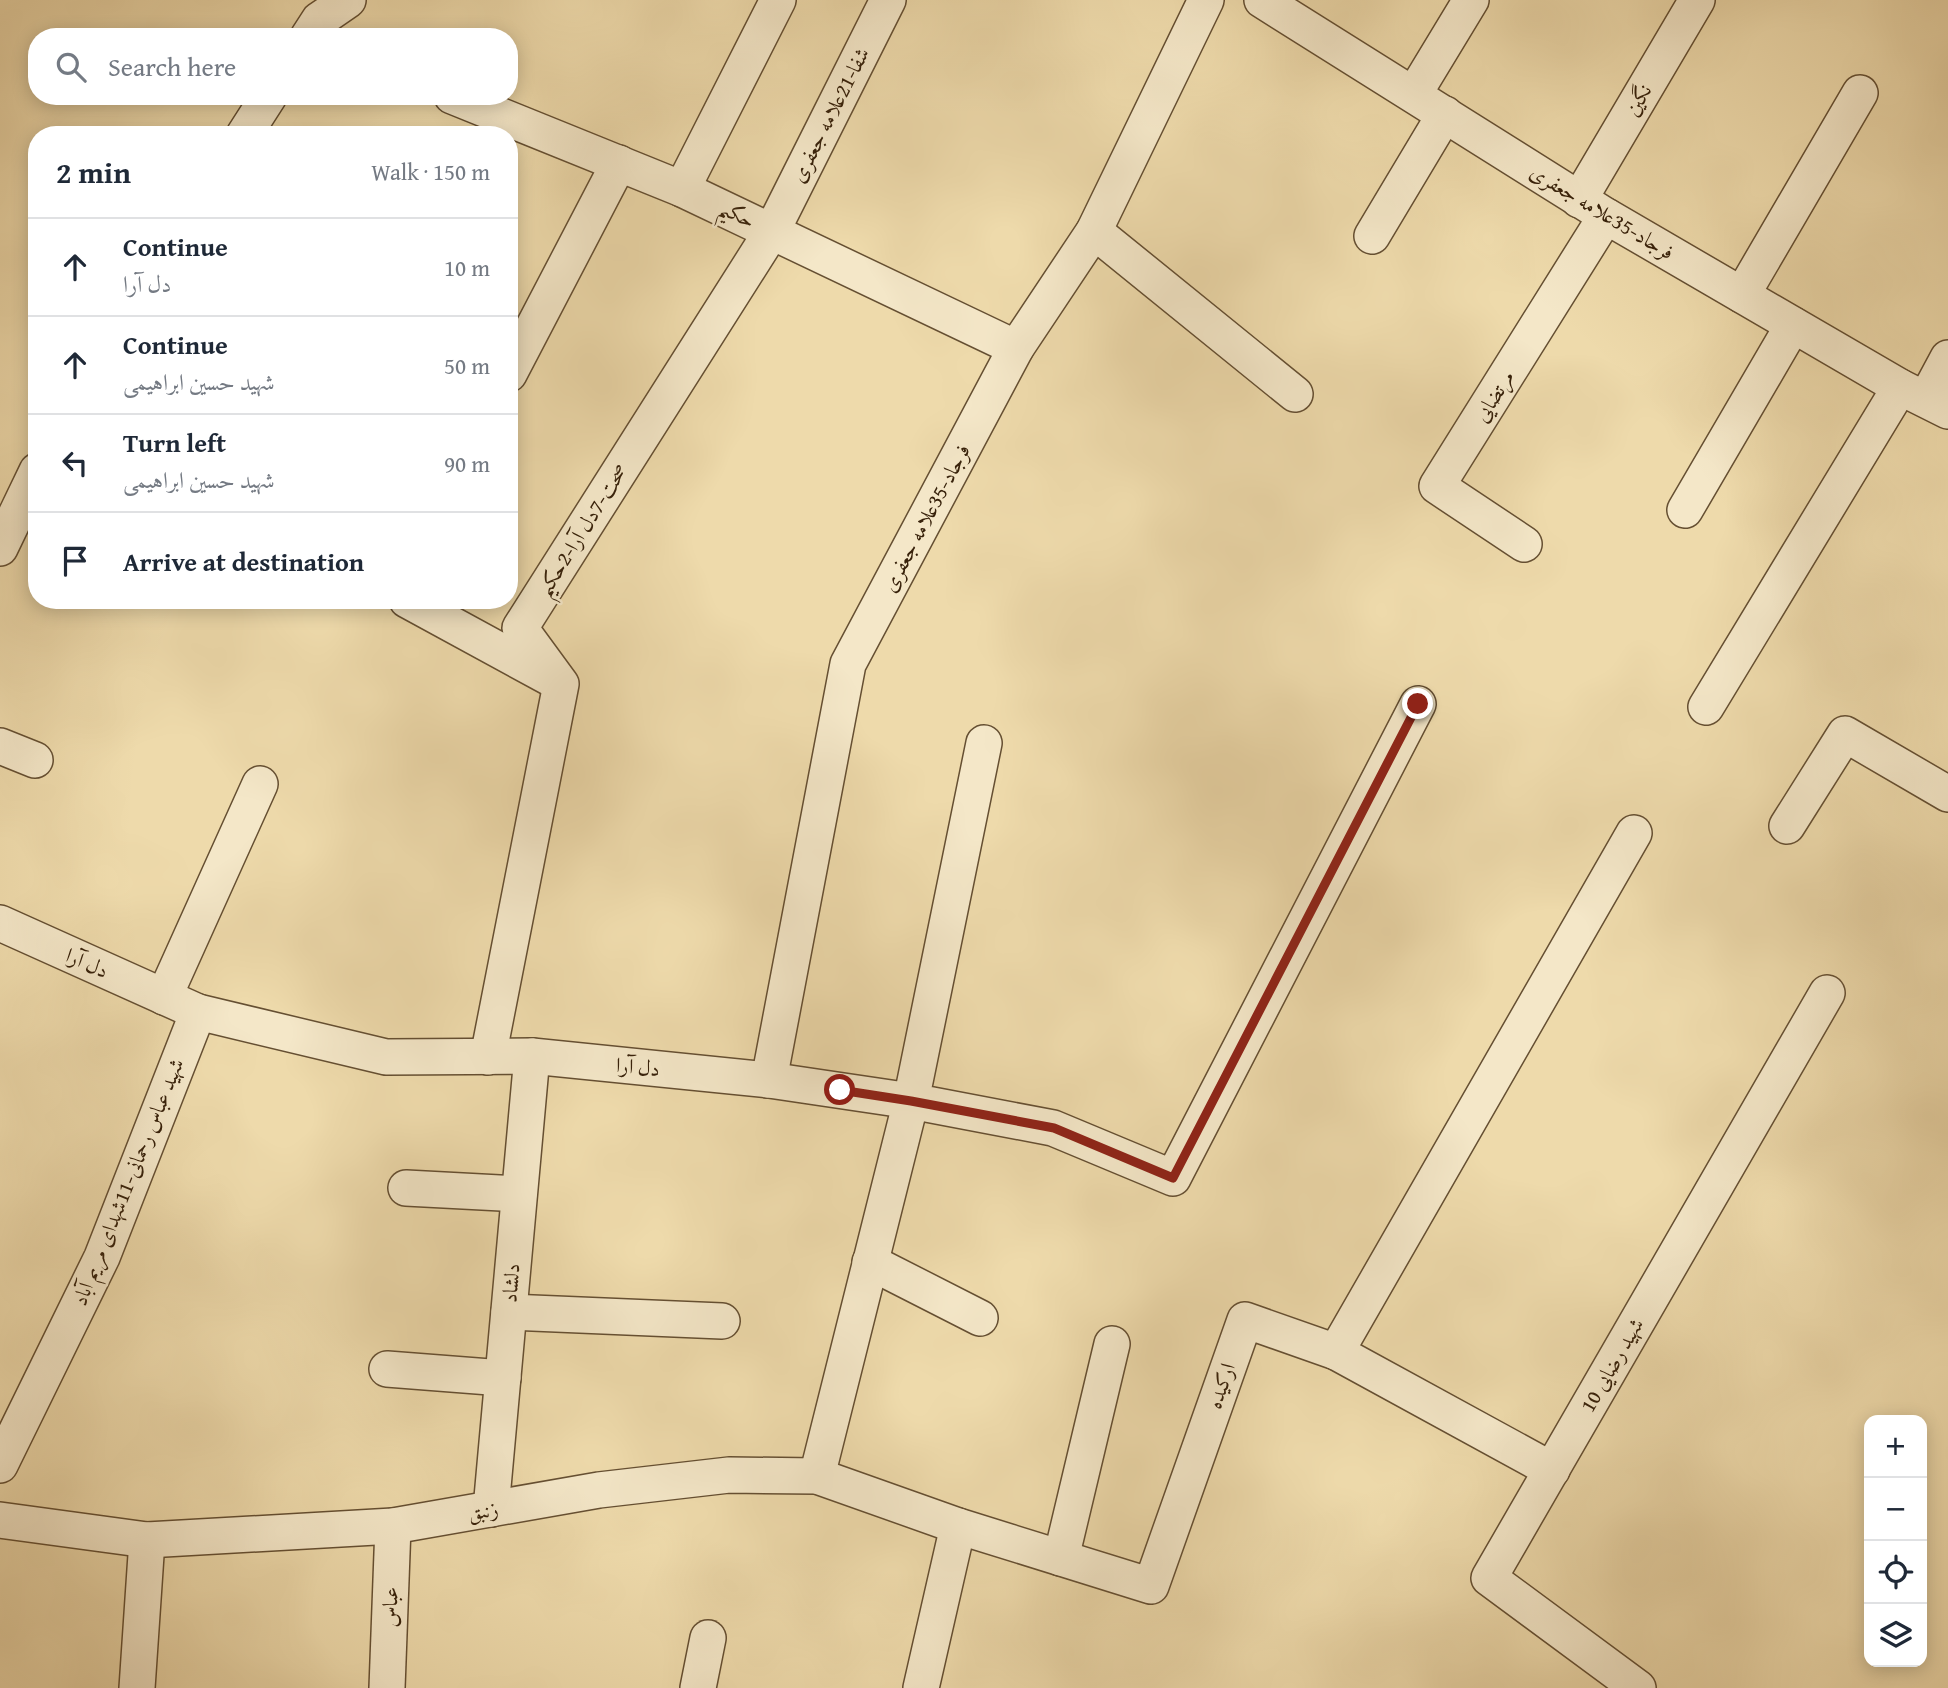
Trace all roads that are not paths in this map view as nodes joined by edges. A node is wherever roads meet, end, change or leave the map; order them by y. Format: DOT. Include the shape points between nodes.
graph roads {
  1 [pos="348,0"];
  2 [pos="778,0"];
  3 [pos="888,0"];
  4 [pos="1206,0"];
  5 [pos="1262,0"];
  6 [pos="1471,0"];
  7 [pos="1697,0"];
  8 [pos="318,23"];
  9 [pos="1860,93"];
  10 [pos="1414,94"];
  11 [pos="263,105"];
  12 [pos="474,105"];
  13 [pos="1445,114"];
  14 [pos="250,126"];
  15 [pos="619,163"];
  16 [pos="682,188"];
  17 [pos="1592,208"];
  18 [pos="772,231"];
  19 [pos="1094,231"];
  20 [pos="1372,236"];
  21 [pos="1742,295"];
  22 [pos="1793,325"];
  23 [pos="1016,348"];
  24 [pos="518,357"];
  25 [pos="1948,358"];
  26 [pos="1295,394"];
  27 [pos="1925,399"];
  28 [pos="28,490"];
  29 [pos="1685,510"];
  30 [pos="1524,544"];
  31 [pos="0,548"];
  32 [pos="424,609"];
  33 [pos="561,684"];
  34 [pos="1418,704"];
  35 [pos="1706,707"];
  36 [pos="984,743"];
  37 [pos="0,746"];
  38 [pos="35,760"];
  39 [pos="260,784"];
  40 [pos="1948,794"];
  41 [pos="1787,826"];
  42 [pos="1634,833"];
  43 [pos="0,923"];
  44 [pos="1827,993"];
  45 [pos="164,997"];
  46 [pos="198,1012"];
  47 [pos="488,1056"];
  48 [pos="532,1056"];
  49 [pos="769,1080"];
  50 [pos="911,1101"];
  51 [pos="406,1188"];
  52 [pos="519,1194"];
  53 [pos="870,1262"];
  54 [pos="509,1312"];
  55 [pos="980,1318"];
  56 [pos="722,1321"];
  57 [pos="1112,1344"];
  58 [pos="1336,1352"];
  59 [pos="387,1369"];
  60 [pos="503,1378"];
  61 [pos="0,1465"];
  62 [pos="1552,1470"];
  63 [pos="817,1476"];
  64 [pos="491,1509"];
  65 [pos="0,1520"];
  66 [pos="393,1527"];
  67 [pos="958,1527"];
  68 [pos="147,1540"];
  69 [pos="1061,1558"];
  70 [pos="708,1638"];
  71 [pos="138,1688"];
  72 [pos="387,1688"];
  73 [pos="698,1688"];
  74 [pos="922,1688"];
  75 [pos="1638,1688"];
  1 -- 8 [label="street"];
  2 -- 16 [label="street"];
  3 -- 18 [label="street, شفا-21علامه جعفری"];
  4 -- 19 [label="street, فرجاد-35علامه جعفری"];
  5 -- 10 [label="street, فرجاد-35علامه جعفری"];
  6 -- 10 [label="street"];
  7 -- 17 [label="street, نگین"];
  9 -- 21 [label="street"];
  10 -- 13 [label="street, فرجاد-35علامه جعفری"];
  11 -- 14 [label="street"];
  12 -- 15 [label="street, حکیم"];
  13 -- 17 [label="street, فرجاد-35علامه جعفری"];
  13 -- 20 [label="street"];
  15 -- 16 [label="street, حکیم"];
  15 -- 24 [label="street"];
  16 -- 18 [label="street, حکیم"];
  17 -- 21 [label="street, فرجاد-35علامه جعفری"];
  17 -- 30 [label="street, مرتضایی" via="1437,486"];
  18 -- 23 [label="street, حکیم"];
  18 -- 33 [label="street, صحت-7دل آرا-2حکیم" via="520,628"];
  19 -- 23 [label="street, فرجاد-35علامه جعفری"];
  19 -- 26 [label="street"];
  21 -- 22 [label="street, فرجاد-35علامه جعفری"];
  22 -- 27 [label="street, فرجاد-35علامه جعفری"];
  22 -- 29 [label="street"];
  23 -- 49 [label="street, فرجاد-35علامه جعفری" via="848,664"];
  25 -- 27 [label="street"];
  27 -- 35 [label="street"];
  28 -- 31 [label="street"];
  32 -- 33 [label="street"];
  33 -- 47 [label="street"];
  34 -- 50 [label="street, دل آرا" via="1173,1178 1054,1128"];
  36 -- 50 [label="street"];
  37 -- 38 [label="street"];
  39 -- 45 [label="street"];
  40 -- 41 [label="street" via="1845,734"];
  42 -- 58 [label="street"];
  43 -- 45 [label="street, دل آرا"];
  44 -- 62 [label="street, شهید رضایی 10"];
  45 -- 46 [label="street, دل آرا"];
  46 -- 47 [label="street, دل آرا" via="386,1057"];
  46 -- 61 [label="street, شهید عباس رحمانی-11شهدای مریم آباد" via="102,1257"];
  47 -- 48 [label="street, دل آرا"];
  48 -- 49 [label="street, دل آرا"];
  48 -- 52 [label="street, دلشاد"];
  49 -- 50 [label="street, دل آرا"];
  50 -- 53 [label="street"];
  51 -- 52 [label="street"];
  52 -- 54 [label="street, دلشاد"];
  53 -- 55 [label="street"];
  53 -- 63 [label="street"];
  54 -- 56 [label="street"];
  54 -- 60 [label="street, دلشاد"];
  57 -- 69 [label="street"];
  58 -- 62 [label="street, ارکیده"];
  58 -- 69 [label="street, ارکیده" via="1245,1320 1151,1586"];
  59 -- 60 [label="street"];
  60 -- 64 [label="street, دلشاد"];
  62 -- 75 [label="street, شهید رضایی 10" via="1489,1578"];
  63 -- 64 [label="street, زنبق" via="729,1475 599,1490"];
  63 -- 67 [label="street, زنبق"];
  64 -- 66 [label="street, زنبق"];
  65 -- 68 [label="street, زنبق"];
  66 -- 68 [label="street, زنبق"];
  66 -- 72 [label="street, عباس"];
  67 -- 69 [label="street, ارکیده"];
  67 -- 74 [label="street"];
  68 -- 71 [label="street"];
  70 -- 73 [label="street"];
}
